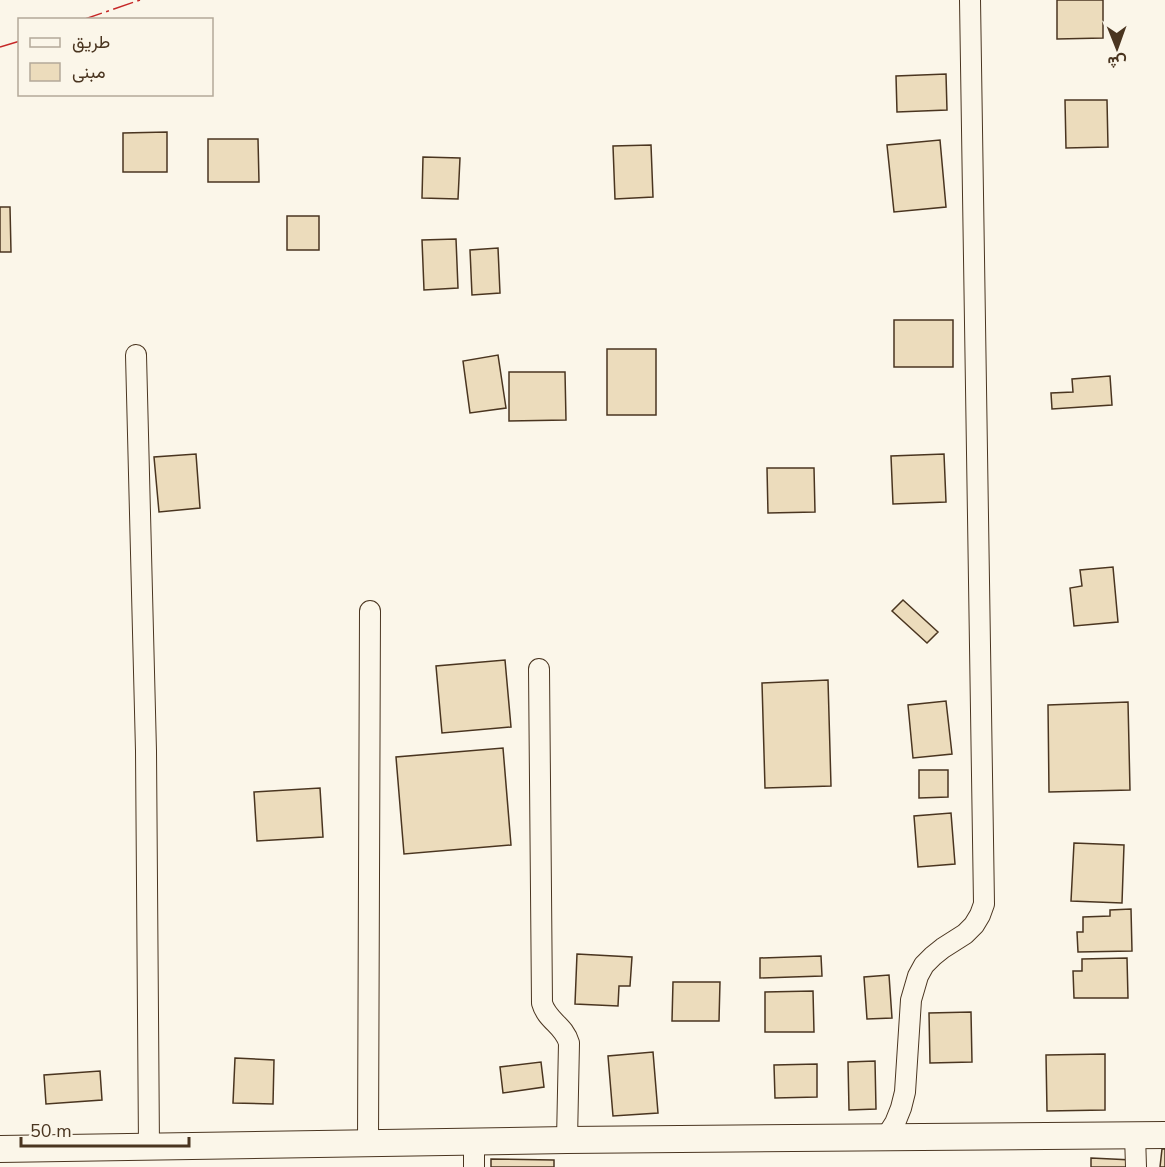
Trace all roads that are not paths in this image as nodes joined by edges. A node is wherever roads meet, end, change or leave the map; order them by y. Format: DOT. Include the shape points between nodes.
graph roads {
  1 [pos="969,0"];
  2 [pos="136,356"];
  3 [pos="370,611"];
  4 [pos="539,669"];
  5 [pos="1135,1135"];
  6 [pos="1165,1135"];
  7 [pos="886,1137"];
  8 [pos="567,1140"];
  9 [pos="474,1142"];
  10 [pos="368,1143"];
  11 [pos="149,1147"];
  12 [pos="0,1149"];
  13 [pos="474,1167"];
  14 [pos="1136,1167"];
  1 -- 7 [label="street" via="984,904 974,925 933,956 918,976 911,1000 905,1092 895,1124"];
  2 -- 11 [label="street" via="146,751"];
  3 -- 10 [label="street"];
  4 -- 8 [label="street" via="542,1004 569,1043"];
  5 -- 6 [label="street"];
  5 -- 7 [label="street"];
  5 -- 14 [label="street"];
  7 -- 8 [label="street"];
  8 -- 9 [label="street"];
  9 -- 10 [label="street"];
  9 -- 13 [label="street"];
  10 -- 11 [label="street"];
  11 -- 12 [label="street"];
}
